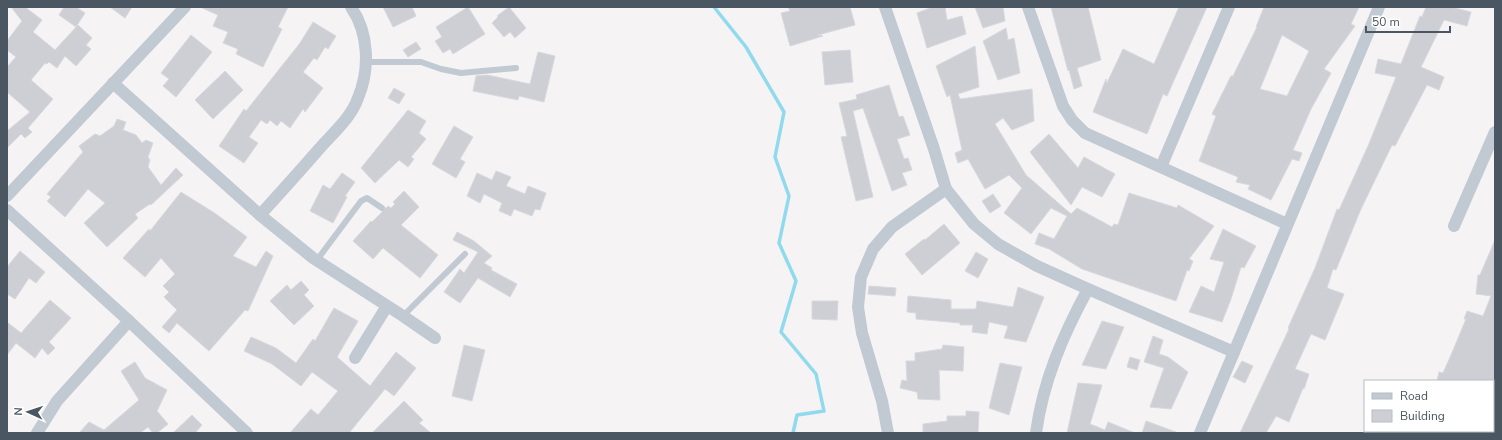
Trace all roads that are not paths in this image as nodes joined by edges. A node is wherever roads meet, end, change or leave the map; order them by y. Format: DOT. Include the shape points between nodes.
graph roads {
  1 [pos="185,7"];
  2 [pos="351,7"];
  3 [pos="885,7"];
  4 [pos="1028,7"];
  5 [pos="1229,7"];
  6 [pos="1379,7"];
  7 [pos="366,62"];
  8 [pos="516,68"];
  9 [pos="113,83"];
  10 [pos="1495,132"];
  11 [pos="1161,167"];
  12 [pos="946,189"];
  13 [pos="7,196"];
  14 [pos="382,208"];
  15 [pos="7,210"];
  16 [pos="260,215"];
  17 [pos="1287,224"];
  18 [pos="1454,226"];
  19 [pos="465,254"];
  20 [pos="317,260"];
  21 [pos="1088,289"];
  22 [pos="387,306"];
  23 [pos="403,316"];
  24 [pos="129,321"];
  25 [pos="435,338"];
  26 [pos="1234,352"];
  27 [pos="355,358"];
  28 [pos="37,433"];
  29 [pos="247,433"];
  30 [pos="888,433"];
  31 [pos="1036,433"];
  32 [pos="1200,433"];
  1 -- 9 [label="street"];
  2 -- 7 [label="street" via="357,15 365,43"];
  3 -- 12 [label="street"];
  4 -- 11 [label="street" via="1064,106 1072,120 1085,133"];
  5 -- 11 [label="street"];
  6 -- 17 [label="street"];
  7 -- 8 [label="lane" via="421,62 461,73"];
  7 -- 16 [label="street" via="358,99 344,121"];
  9 -- 13 [label="street"];
  9 -- 16 [label="street"];
  10 -- 18 [label="street"];
  11 -- 17 [label="street"];
  12 -- 21 [label="street" via="974,224 998,244 1037,266"];
  12 -- 30 [label="street" via="892,227 873,249 860,277 858,307 861,326 882,401"];
  14 -- 20 [label="lane" via="367,198 361,201"];
  15 -- 24 [label="street"];
  16 -- 20 [label="street"];
  17 -- 26 [label="street"];
  19 -- 23 [label="lane"];
  20 -- 22 [label="street"];
  21 -- 26 [label="street"];
  21 -- 31 [label="street" via="1068,325 1050,371 1039,409"];
  22 -- 23 [label="street"];
  22 -- 27 [label="street"];
  23 -- 25 [label="street"];
  24 -- 28 [label="street" via="57,401"];
  24 -- 29 [label="street"];
  26 -- 32 [label="street"];
}
